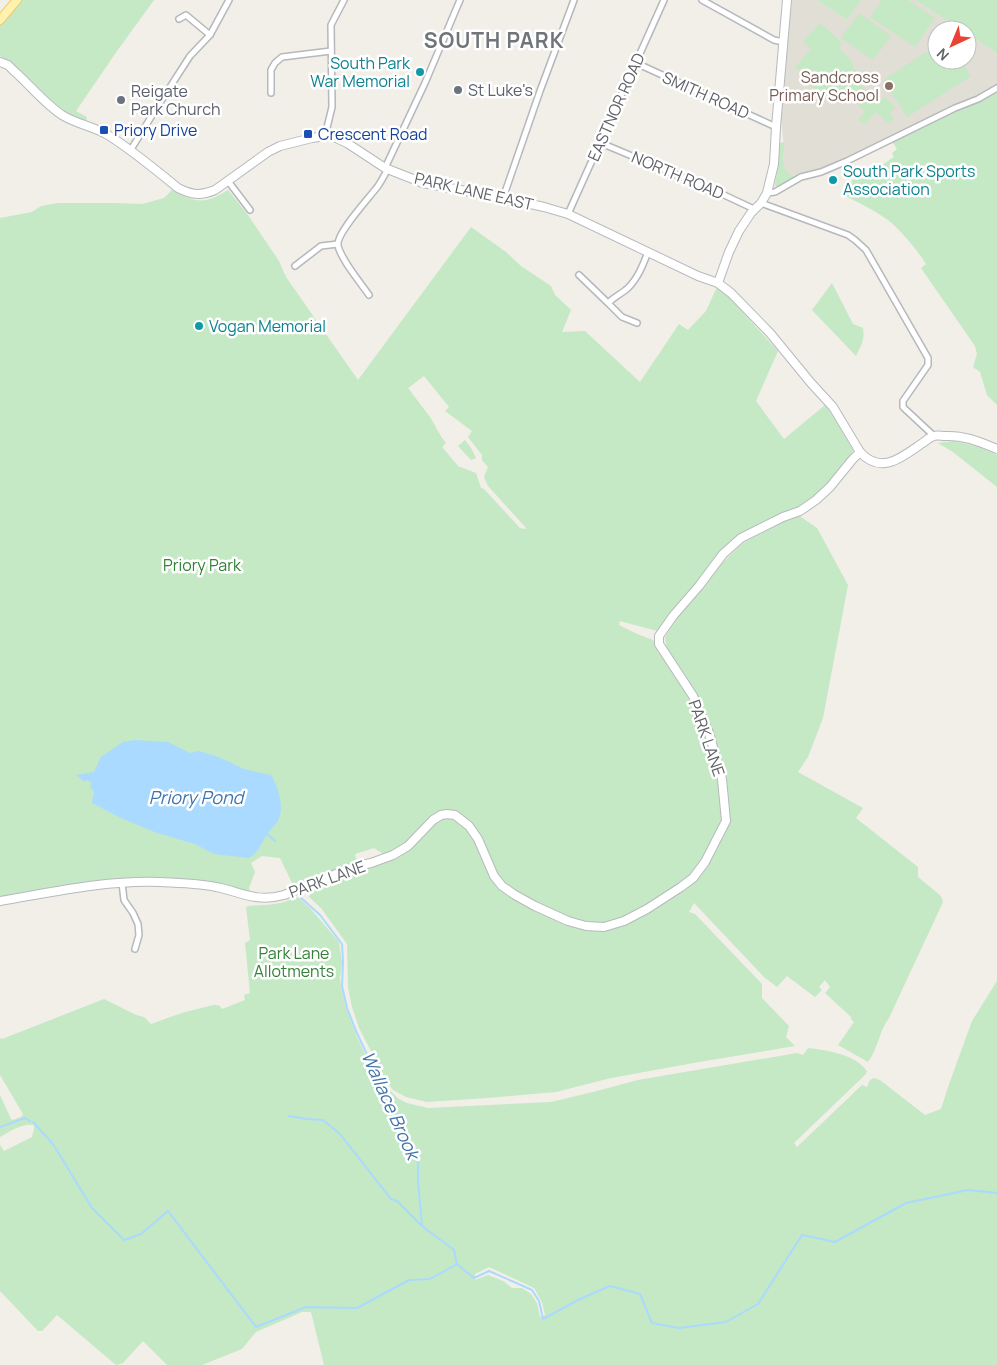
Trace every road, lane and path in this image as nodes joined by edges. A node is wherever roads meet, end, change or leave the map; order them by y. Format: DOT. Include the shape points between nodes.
graph roads {
  1 [pos="17,0"];
  2 [pos="229,0"];
  3 [pos="344,0"];
  4 [pos="460,0"];
  5 [pos="574,0"];
  6 [pos="664,0"];
  7 [pos="702,0"];
  8 [pos="787,0"];
  9 [pos="179,19"];
  10 [pos="0,20"];
  11 [pos="210,35"];
  12 [pos="783,42"];
  13 [pos="331,51"];
  14 [pos="0,62"];
  15 [pos="636,63"];
  16 [pos="997,88"];
  17 [pos="271,93"];
  18 [pos="776,127"];
  19 [pos="325,136"];
  20 [pos="600,143"];
  21 [pos="130,151"];
  22 [pos="387,168"];
  23 [pos="228,181"];
  24 [pos="767,193"];
  25 [pos="503,198"];
  26 [pos="761,202"];
  27 [pos="754,209"];
  28 [pos="250,210"];
  29 [pos="568,214"];
  30 [pos="338,244"];
  31 [pos="648,252"];
  32 [pos="295,266"];
  33 [pos="579,275"];
  34 [pos="718,283"];
  35 [pos="369,295"];
  36 [pos="608,303"];
  37 [pos="637,323"];
  38 [pos="934,436"];
  39 [pos="997,449"];
  40 [pos="860,452"];
  41 [pos="122,883"];
  42 [pos="0,901"];
  43 [pos="135,949"];
  1 -- 10 [label="main road"];
  2 -- 11 [label="street"];
  3 -- 13 [label="street" via="331,25"];
  4 -- 22 [label="street"];
  5 -- 25 [label="street"];
  6 -- 15 [label="street, EASTNOR ROAD"];
  7 -- 12 [label="street"];
  8 -- 12 [label="street"];
  9 -- 11 [label="street" via="186,12"];
  11 -- 21 [label="street" via="190,56"];
  12 -- 18 [label="street"];
  13 -- 17 [label="street" via="277,60 271,70"];
  13 -- 19 [label="street" via="332,107"];
  14 -- 21 [label="street" via="63,115 106,134"];
  15 -- 18 [label="street, SMITH ROAD"];
  15 -- 20 [label="street, EASTNOR ROAD"];
  16 -- 24 [label="street" via="847,161"];
  18 -- 24 [label="street" via="774,164"];
  19 -- 22 [label="street, PARK LANE EAST" via="347,143"];
  19 -- 23 [label="street" via="280,146"];
  20 -- 27 [label="street, NORTH ROAD"];
  20 -- 29 [label="street, EASTNOR ROAD"];
  21 -- 23 [label="street" via="178,188 190,193 208,193"];
  22 -- 25 [label="street, PARK LANE EAST" via="423,183"];
  22 -- 30 [label="street" via="379,185 343,230"];
  23 -- 28 [label="street"];
  24 -- 26 [label="street"];
  25 -- 29 [label="street, PARK LANE EAST"];
  26 -- 27 [label="street"];
  26 -- 38 [label="street" via="848,235 866,250 928,358 928,365 903,404"];
  27 -- 34 [label="street" via="739,231"];
  29 -- 31 [label="street, PARK LANE EAST"];
  30 -- 32 [label="street" via="321,246"];
  30 -- 35 [label="street" via="342,256"];
  31 -- 34 [label="street, PARK LANE EAST"];
  31 -- 36 [label="street" via="637,276"];
  33 -- 36 [label="street"];
  34 -- 40 [label="street, PARK LANE EAST" via="770,333 833,407"];
  36 -- 37 [label="street" via="622,317"];
  38 -- 39 [label="street" via="958,436"];
  38 -- 40 [label="street" via="887,464 871,461"];
  40 -- 41 [label="street, PARK LANE" via="816,500 800,511 741,538 722,554 659,636 658,644 693,696 709,733 722,779 726,821 693,878 648,909 604,927 568,921 535,906 502,886 469,826 455,815 447,814 433,820 408,846 393,855 356,866 284,896 262,898 204,885"];
  41 -- 42 [label="street, PARK LANE"];
  41 -- 43 [label="street" via="124,900 138,924"];
}
